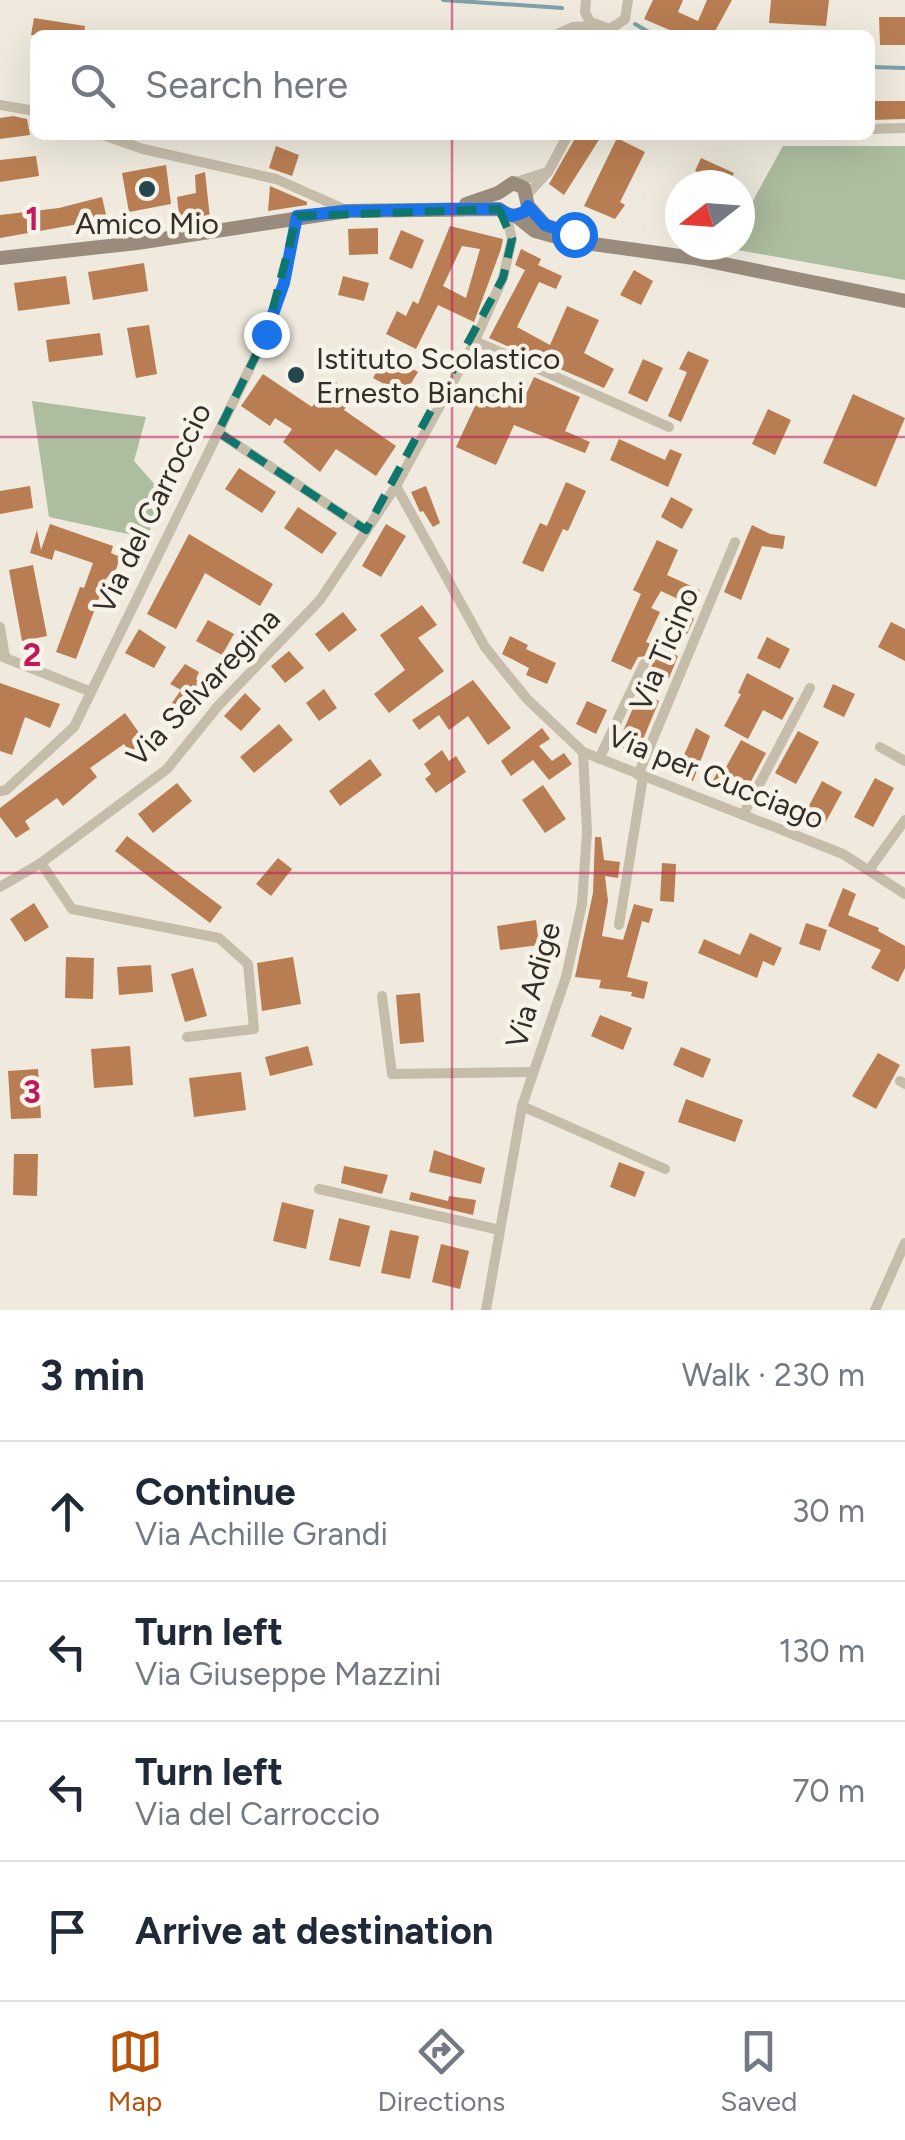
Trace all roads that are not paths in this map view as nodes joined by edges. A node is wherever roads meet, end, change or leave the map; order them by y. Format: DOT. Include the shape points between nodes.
graph roads {
  1 [pos="629,1"];
  2 [pos="583,5"];
  3 [pos="574,27"];
  4 [pos="598,29"];
  5 [pos="567,30"];
  6 [pos="619,30"];
  7 [pos="0,106"];
  8 [pos="30,110"];
  9 [pos="875,128"];
  10 [pos="905,128"];
  11 [pos="116,140"];
  12 [pos="565,140"];
  13 [pos="548,172"];
  14 [pos="513,184"];
  15 [pos="512,205"];
  16 [pos="347,211"];
  17 [pos="297,216"];
  18 [pos="0,258"];
  19 [pos="905,300"];
  20 [pos="474,341"];
  21 [pos="668,427"];
  22 [pos="218,432"];
  23 [pos="396,486"];
  24 [pos="366,530"];
  25 [pos="735,542"];
  26 [pos="0,627"];
  27 [pos="2,656"];
  28 [pos="644,664"];
  29 [pos="810,688"];
  30 [pos="89,691"];
  31 [pos="880,747"];
  32 [pos="584,752"];
  33 [pos="599,759"];
  34 [pos="905,761"];
  35 [pos="641,776"];
  36 [pos="0,791"];
  37 [pos="744,815"];
  38 [pos="905,820"];
  39 [pos="41,864"];
  40 [pos="869,870"];
  41 [pos="0,886"];
  42 [pos="905,894"];
  43 [pos="619,924"];
  44 [pos="382,996"];
  45 [pos="187,1037"];
  46 [pos="533,1072"];
  47 [pos="522,1106"];
  48 [pos="664,1169"];
  49 [pos="319,1189"];
  50 [pos="500,1230"];
  51 [pos="905,1243"];
  52 [pos="486,1310"];
  53 [pos="875,1310"];
  1 -- 6 [label="street"];
  2 -- 3 [label="street"];
  2 -- 4 [label="street"];
  3 -- 4 [label="street"];
  3 -- 5 [label="street"];
  4 -- 6 [label="street"];
  7 -- 8 [label="street"];
  9 -- 10 [label="street"];
  11 -- 16 [label="street" via="276,178"];
  12 -- 13 [label="street"];
  13 -- 14 [label="street"];
  13 -- 15 [label="street"];
  14 -- 15 [label="main road" via="524,188"];
  15 -- 16 [label="main road"];
  15 -- 19 [label="main road" via="545,225 632,249"];
  15 -- 20 [label="street, Via Selvaregina" via="502,278"];
  16 -- 17 [label="main road"];
  17 -- 18 [label="main road"];
  17 -- 22 [label="street, Via del Carroccio" via="266,334"];
  20 -- 21 [label="street"];
  20 -- 23 [label="street, Via Selvaregina"];
  22 -- 24 [label="street"];
  22 -- 30 [label="street, Via del Carroccio"];
  23 -- 24 [label="street, Via Selvaregina"];
  23 -- 32 [label="street, Via per Cucciago" via="485,647 527,699"];
  24 -- 39 [label="street, Via Selvaregina" via="320,600 167,769"];
  25 -- 35 [label="street, Via Ticino"];
  26 -- 27 [label="street"];
  27 -- 30 [label="street"];
  28 -- 33 [label="street"];
  29 -- 37 [label="street"];
  30 -- 36 [label="street, Via del Carroccio" via="74,727"];
  31 -- 34 [label="street"];
  32 -- 33 [label="street, Via per Cucciago"];
  32 -- 46 [label="street, Via Adige" via="582,904 566,977"];
  33 -- 35 [label="street, Via per Cucciago"];
  35 -- 37 [label="street, Via per Cucciago"];
  35 -- 43 [label="street, Via Ticino"];
  37 -- 40 [label="street, Via per Cucciago"];
  38 -- 40 [label="street"];
  39 -- 41 [label="street, Via Selvaregina"];
  39 -- 45 [label="street" via="72,910 220,938 248,964 254,1029"];
  40 -- 42 [label="street, Via per Cucciago"];
  44 -- 46 [label="street" via="392,1074"];
  46 -- 47 [label="street, Via Adige"];
  47 -- 48 [label="street"];
  47 -- 50 [label="street, Via Adige"];
  49 -- 50 [label="street"];
  50 -- 52 [label="street, Via Adige"];
  51 -- 53 [label="street"];
}
